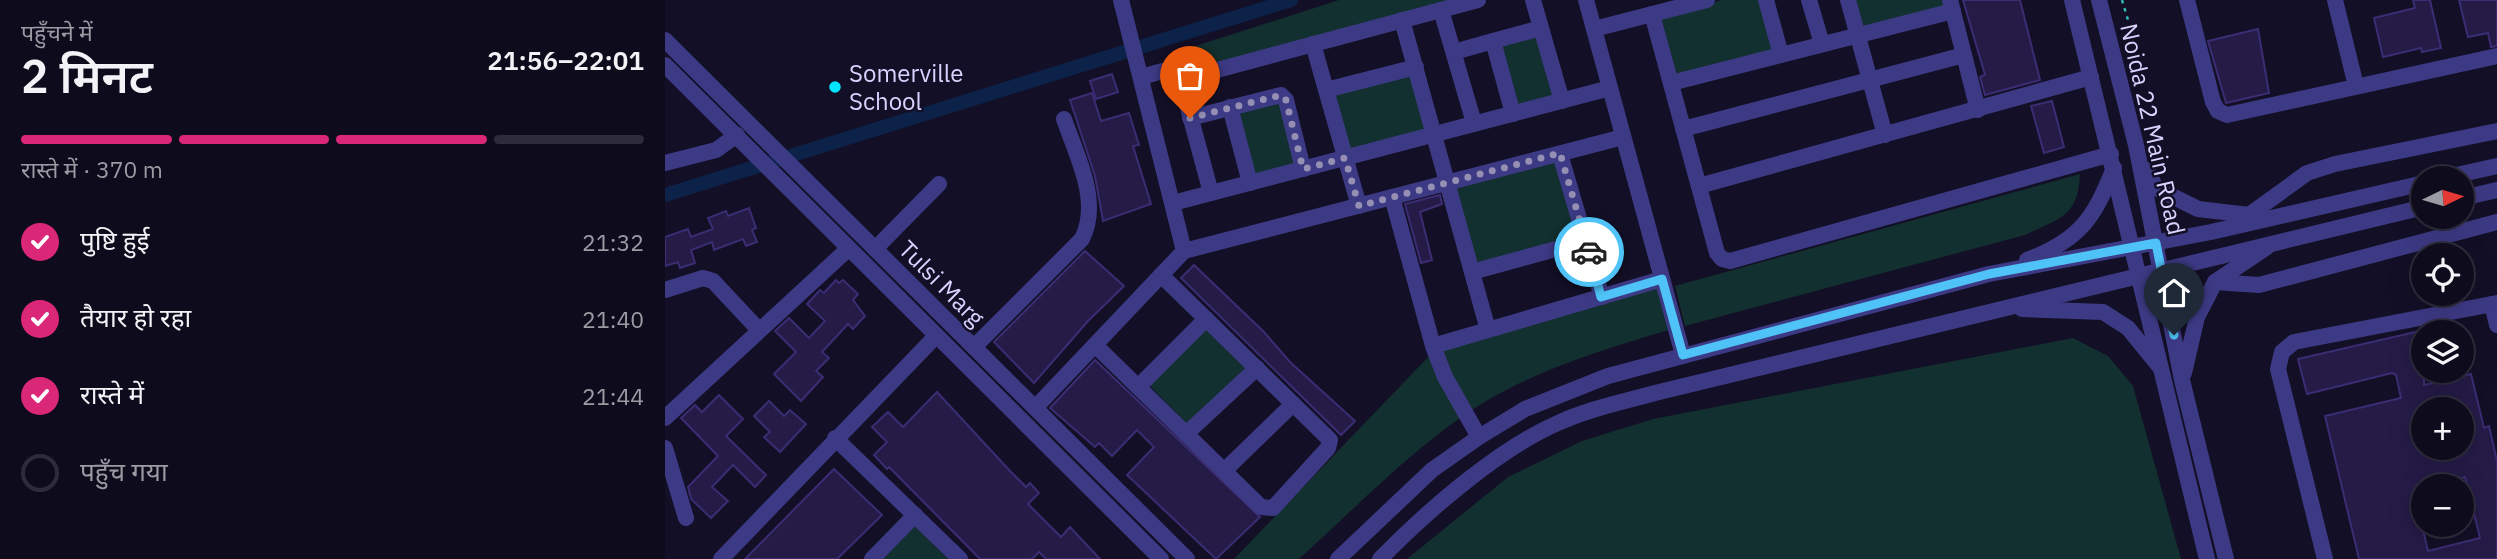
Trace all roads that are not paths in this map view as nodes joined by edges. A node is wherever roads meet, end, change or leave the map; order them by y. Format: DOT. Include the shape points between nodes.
graph roads {
  1 [pos="1122,0"];
  2 [pos="1478,0"];
  3 [pos="1533,0"];
  4 [pos="1586,0"];
  5 [pos="1707,0"];
  6 [pos="1766,0"];
  7 [pos="1809,0"];
  8 [pos="1849,0"];
  9 [pos="2072,0"];
  10 [pos="2099,0"];
  11 [pos="2187,0"];
  12 [pos="2335,0"];
  13 [pos="1952,5"];
  14 [pos="1441,10"];
  15 [pos="1652,14"];
  16 [pos="1402,20"];
  17 [pos="1541,28"];
  18 [pos="1594,29"];
  19 [pos="1858,35"];
  20 [pos="665,40"];
  21 [pos="1493,41"];
  22 [pos="1313,44"];
  23 [pos="1822,44"];
  24 [pos="1454,52"];
  25 [pos="1781,55"];
  26 [pos="1964,55"];
  27 [pos="2497,56"];
  28 [pos="665,65"];
  29 [pos="1416,67"];
  30 [pos="1139,69"];
  31 [pos="2091,77"];
  32 [pos="1180,79"];
  33 [pos="1870,80"];
  34 [pos="1671,83"];
  35 [pos="2356,86"];
  36 [pos="1610,88"];
  37 [pos="1326,90"];
  38 [pos="1562,100"];
  39 [pos="1230,107"];
  40 [pos="1978,110"];
  41 [pos="1513,114"];
  42 [pos="1190,118"];
  43 [pos="1065,119"];
  44 [pos="1474,124"];
  45 [pos="1683,129"];
  46 [pos="2497,131"];
  47 [pos="1435,134"];
  48 [pos="1885,135"];
  49 [pos="1623,137"];
  50 [pos="740,139"];
  51 [pos="2136,145"];
  52 [pos="1560,153"];
  53 [pos="1345,158"];
  54 [pos="2113,161"];
  55 [pos="665,163"];
  56 [pos="2497,166"];
  57 [pos="1303,169"];
  58 [pos="2475,171"];
  59 [pos="1448,182"];
  60 [pos="1250,183"];
  61 [pos="939,184"];
  62 [pos="1699,186"];
  63 [pos="2411,186"];
  64 [pos="2497,190"];
  65 [pos="1211,193"];
  66 [pos="2475,195"];
  67 [pos="1392,197"];
  68 [pos="1173,203"];
  69 [pos="1359,206"];
  70 [pos="2411,210"];
  71 [pos="2249,215"];
  72 [pos="2273,218"];
  73 [pos="2497,222"];
  74 [pos="1585,241"];
  75 [pos="2275,242"];
  76 [pos="2156,243"];
  77 [pos="2132,248"];
  78 [pos="848,249"];
  79 [pos="875,249"];
  80 [pos="1185,251"];
  81 [pos="2161,269"];
  82 [pos="1472,272"];
  83 [pos="1989,274"];
  84 [pos="2138,274"];
  85 [pos="1161,275"];
  86 [pos="1662,279"];
  87 [pos="2214,282"];
  88 [pos="665,290"];
  89 [pos="1601,297"];
  90 [pos="2495,304"];
  91 [pos="1996,309"];
  92 [pos="1206,319"];
  93 [pos="2497,325"];
  94 [pos="759,330"];
  95 [pos="1488,330"];
  96 [pos="936,336"];
  97 [pos="1095,345"];
  98 [pos="1433,346"];
  99 [pos="974,347"];
  100 [pos="1683,355"];
  101 [pos="1257,368"];
  102 [pos="2163,371"];
  103 [pos="2182,380"];
  104 [pos="1138,387"];
  105 [pos="1293,404"];
  106 [pos="1035,408"];
  107 [pos="665,418"];
  108 [pos="1187,434"];
  109 [pos="1479,437"];
  110 [pos="835,438"];
  111 [pos="665,448"];
  112 [pos="1224,470"];
  113 [pos="915,515"];
  114 [pos="686,518"];
  115 [pos="721,559"];
  116 [pos="872,559"];
  117 [pos="960,559"];
  118 [pos="1161,559"];
  119 [pos="1187,559"];
  120 [pos="1338,559"];
  121 [pos="1380,559"];
  122 [pos="2207,559"];
  123 [pos="2226,559"];
  124 [pos="2325,559"];
  1 -- 30 [label="street"];
  2 -- 14 [label="street"];
  3 -- 17 [label="street"];
  4 -- 18 [label="street"];
  5 -- 15 [label="street"];
  6 -- 25 [label="street"];
  7 -- 23 [label="street"];
  8 -- 19 [label="street"];
  9 -- 31 [label="street, Noida 22 Main Road"];
  10 -- 51 [label="street, Noida 22 Main Road"];
  11 -- 35 [label="street" via="2218,111 2241,114"];
  12 -- 35 [label="street"];
  13 -- 19 [label="street"];
  13 -- 26 [label="street"];
  14 -- 16 [label="street"];
  14 -- 24 [label="street"];
  15 -- 18 [label="street"];
  15 -- 34 [label="street"];
  16 -- 22 [label="street"];
  16 -- 29 [label="street"];
  17 -- 21 [label="street"];
  17 -- 38 [label="street"];
  18 -- 36 [label="street"];
  19 -- 23 [label="street"];
  19 -- 33 [label="street"];
  20 -- 79 [label="street, Tulsi Marg"];
  21 -- 24 [label="street"];
  21 -- 41 [label="street"];
  22 -- 32 [label="street"];
  22 -- 37 [label="street"];
  23 -- 25 [label="street"];
  24 -- 44 [label="street"];
  25 -- 34 [label="street"];
  26 -- 33 [label="street"];
  26 -- 40 [label="street"];
  27 -- 35 [label="street"];
  28 -- 50 [label="street, Tulsi Marg"];
  29 -- 37 [label="street"];
  29 -- 47 [label="street"];
  30 -- 32 [label="street" via="1177,67"];
  30 -- 68 [label="street"];
  31 -- 40 [label="street"];
  31 -- 54 [label="street, Noida 22 Main Road"];
  32 -- 42 [label="street"];
  33 -- 45 [label="street"];
  33 -- 48 [label="street"];
  34 -- 45 [label="street"];
  36 -- 38 [label="street"];
  36 -- 49 [label="street"];
  37 -- 53 [label="street"];
  38 -- 41 [label="street"];
  39 -- 42 [label="street"];
  39 -- 57 [label="street" via="1281,95"];
  39 -- 60 [label="street"];
  40 -- 48 [label="street"];
  41 -- 44 [label="street"];
  42 -- 65 [label="street"];
  43 -- 99 [label="street" via="1089,194 1090,224 1082,239"];
  44 -- 47 [label="street"];
  45 -- 62 [label="street"];
  46 -- 71 [label="street" via="2307,173"];
  47 -- 53 [label="street"];
  47 -- 59 [label="street"];
  48 -- 62 [label="street"];
  49 -- 52 [label="street"];
  49 -- 86 [label="street"];
  50 -- 55 [label="street"];
  50 -- 78 [label="street, Tulsi Marg"];
  51 -- 71 [label="street" via="2156,188 2198,209"];
  51 -- 76 [label="street, Noida 22 Main Road"];
  52 -- 59 [label="street"];
  52 -- 74 [label="street"];
  53 -- 57 [label="street"];
  53 -- 69 [label="street"];
  54 -- 62 [label="street" via="1730,261 1717,253"];
  54 -- 77 [label="street, Noida 22 Main Road"];
  54 -- 83 [label="street" via="2091,218 2073,238"];
  56 -- 58 [label="street"];
  57 -- 60 [label="street"];
  59 -- 67 [label="street"];
  59 -- 82 [label="street"];
  60 -- 65 [label="street"];
  61 -- 79 [label="street"];
  63 -- 72 [label="street"];
  64 -- 66 [label="street"];
  65 -- 68 [label="street"];
  67 -- 69 [label="street"];
  67 -- 98 [label="street"];
  68 -- 80 [label="street"];
  69 -- 80 [label="street"];
  70 -- 75 [label="street"];
  71 -- 72 [label="street"];
  72 -- 76 [label="street"];
  73 -- 87 [label="street" via="2259,285"];
  74 -- 82 [label="street"];
  74 -- 89 [label="street"];
  75 -- 81 [label="street"];
  75 -- 87 [label="street"];
  76 -- 77 [label="street"];
  76 -- 81 [label="street, Noida 22 Main Road"];
  77 -- 83 [label="street"];
  77 -- 84 [label="street, Noida 22 Main Road"];
  78 -- 94 [label="street"];
  78 -- 96 [label="street, Tulsi Marg"];
  79 -- 99 [label="street, Tulsi Marg"];
  80 -- 85 [label="street"];
  81 -- 84 [label="street"];
  81 -- 103 [label="street, Noida 22 Main Road"];
  82 -- 95 [label="street"];
  83 -- 100 [label="street"];
  84 -- 91 [label="street"];
  84 -- 102 [label="street, Noida 22 Main Road"];
  85 -- 92 [label="street"];
  85 -- 97 [label="street"];
  86 -- 89 [label="street"];
  86 -- 100 [label="street"];
  87 -- 103 [label="street" via="2197,317"];
  88 -- 94 [label="street" via="703,278 713,281"];
  89 -- 95 [label="street"];
  90 -- 93 [label="street"];
  90 -- 124 [label="street" via="2294,342 2282,352 2278,369"];
  91 -- 102 [label="street" via="2103,312 2127,328"];
  91 -- 121 [label="street" via="1655,393 1559,422 1518,443 1404,534"];
  92 -- 101 [label="street"];
  92 -- 104 [label="street"];
  94 -- 107 [label="street"];
  95 -- 98 [label="street"];
  96 -- 110 [label="street"];
  96 -- 118 [label="street, Tulsi Marg"];
  97 -- 104 [label="street"];
  97 -- 106 [label="street"];
  98 -- 109 [label="street"];
  99 -- 106 [label="street, Tulsi Marg"];
  100 -- 109 [label="street" via="1561,393"];
  101 -- 105 [label="street"];
  101 -- 108 [label="street"];
  102 -- 122 [label="street, Noida 22 Main Road"];
  103 -- 123 [label="street, Noida 22 Main Road"];
  104 -- 108 [label="street"];
  105 -- 112 [label="street"];
  105 -- 112 [label="street" via="1330,440 1328,448 1273,508 1261,507"];
  106 -- 119 [label="street, Tulsi Marg"];
  108 -- 112 [label="street"];
  109 -- 120 [label="street" via="1432,470"];
  110 -- 113 [label="street"];
  110 -- 115 [label="street"];
  111 -- 114 [label="street"];
  113 -- 116 [label="street"];
  113 -- 117 [label="street"];
}
